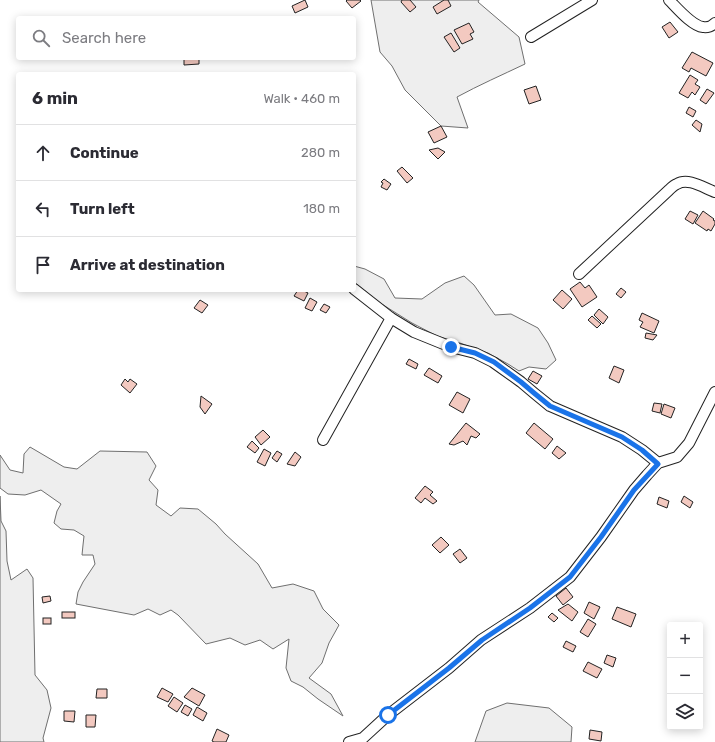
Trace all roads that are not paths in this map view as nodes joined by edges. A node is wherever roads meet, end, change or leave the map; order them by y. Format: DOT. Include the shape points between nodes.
graph roads {
  1 [pos="592,0"];
  2 [pos="669,0"];
  3 [pos="715,24"];
  4 [pos="531,37"];
  5 [pos="715,192"];
  6 [pos="579,274"];
  7 [pos="356,291"];
  8 [pos="391,318"];
  9 [pos="715,392"];
  10 [pos="323,440"];
  11 [pos="658,464"];
  12 [pos="349,742"];
  1 -- 4 [label="street"];
  2 -- 3 [label="street" via="699,27 705,28"];
  5 -- 6 [label="street" via="684,181 677,183"];
  7 -- 8 [label="street"];
  8 -- 10 [label="street"];
  8 -- 11 [label="street" via="414,332 494,362 550,406 622,437"];
  9 -- 11 [label="street" via="689,443 677,457"];
  11 -- 12 [label="street" via="634,490 570,577 482,640 363,738"];
}
